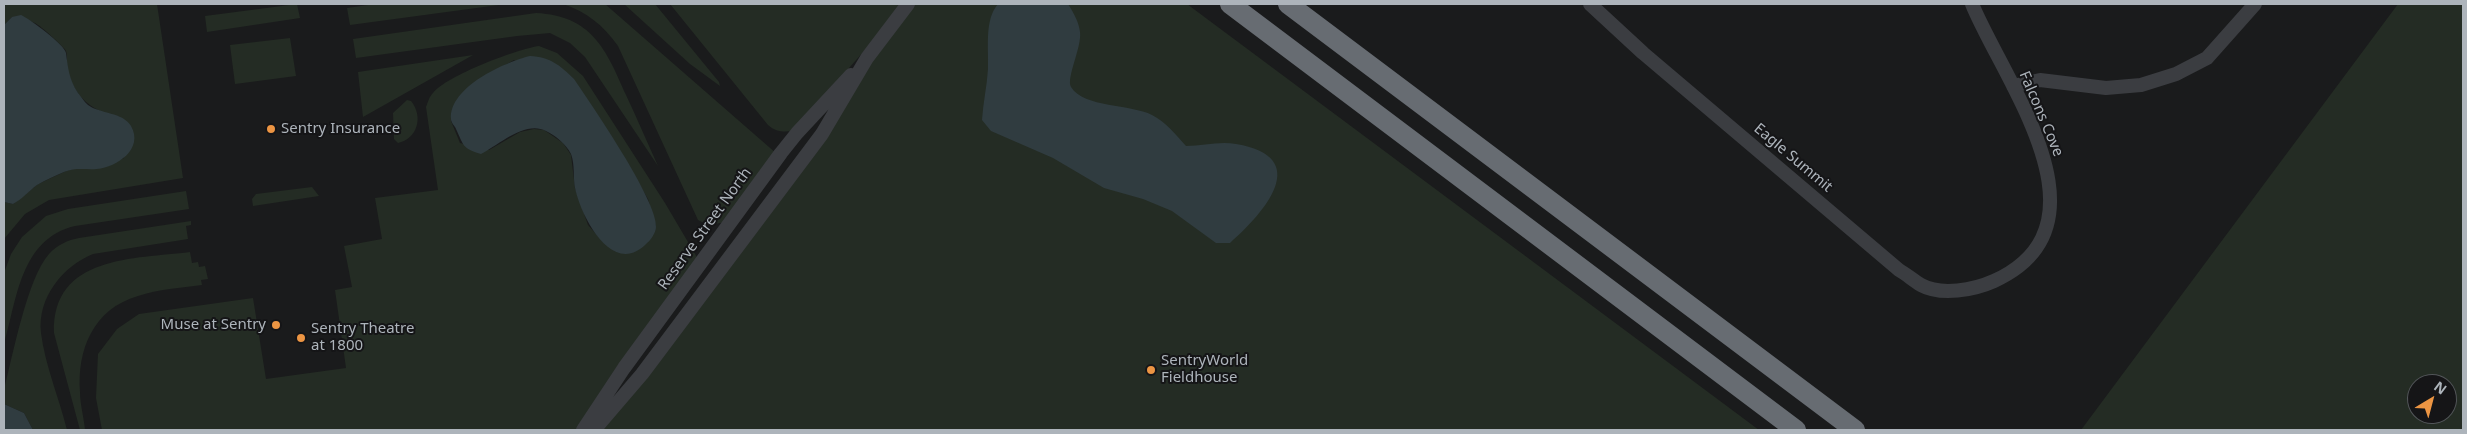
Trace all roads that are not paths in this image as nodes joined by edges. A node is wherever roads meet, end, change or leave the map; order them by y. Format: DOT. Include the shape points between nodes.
graph roads {
  1 [pos="908,4"];
  2 [pos="1230,4"];
  3 [pos="1288,4"];
  4 [pos="1590,4"];
  5 [pos="1972,4"];
  6 [pos="2256,4"];
  7 [pos="867,58"];
  8 [pos="2013,86"];
  9 [pos="1995,281"];
  10 [pos="583,430"];
  11 [pos="594,430"];
  12 [pos="1796,430"];
  13 [pos="1855,430"];
  1 -- 7 [label="street, Reserve Street North"];
  2 -- 12 [label="highway"];
  3 -- 13 [label="highway"];
  4 -- 9 [label="street, Eagle Summit" via="1658,66 1922,286 1945,291"];
  5 -- 8 [label="street, Falcons Cove"];
  6 -- 8 [label="street" via="2207,58 2176,74 2141,85 2106,88 2040,80"];
  7 -- 10 [label="street, Reserve Street North" via="781,152 624,368"];
  7 -- 11 [label="street, Reserve Street North" via="822,134 642,374"];
  8 -- 9 [label="street, Falcons Cove" via="2038,139 2050,184 2051,203 2046,225 2028,259"];
}
